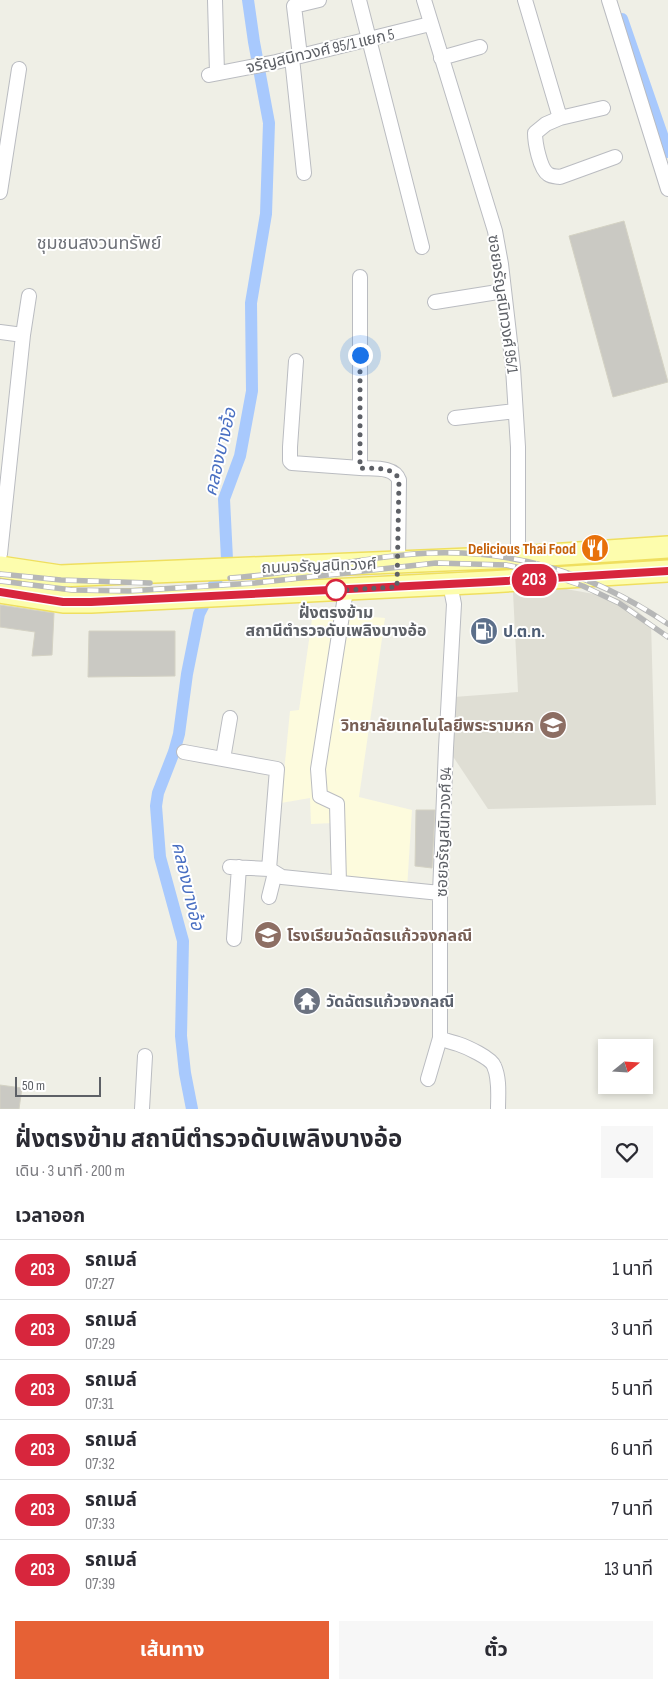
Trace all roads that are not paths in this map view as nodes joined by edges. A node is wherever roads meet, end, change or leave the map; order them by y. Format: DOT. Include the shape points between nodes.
graph roads {
  1 [pos="215,0"];
  2 [pos="319,0"];
  3 [pos="359,0"];
  4 [pos="424,0"];
  5 [pos="525,0"];
  6 [pos="609,0"];
  7 [pos="294,3"];
  8 [pos="430,24"];
  9 [pos="368,38"];
  10 [pos="480,47"];
  11 [pos="296,57"];
  12 [pos="441,58"];
  13 [pos="19,68"];
  14 [pos="603,108"];
  15 [pos="560,118"];
  16 [pos="615,157"];
  17 [pos="304,173"];
  18 [pos="668,189"];
  19 [pos="0,192"];
  20 [pos="422,246"];
  21 [pos="360,277"];
  22 [pos="504,290"];
  23 [pos="29,296"];
  24 [pos="435,302"];
  25 [pos="0,332"];
  26 [pos="23,335"];
  27 [pos="296,361"];
  28 [pos="515,411"];
  29 [pos="454,418"];
  30 [pos="360,468"];
  31 [pos="668,547"];
  32 [pos="0,554"];
  33 [pos="518,557"];
  34 [pos="449,560"];
  35 [pos="398,562"];
  36 [pos="0,567"];
  37 [pos="668,571"];
  38 [pos="450,584"];
  39 [pos="397,587"];
  40 [pos="346,590"];
  41 [pos="0,592"];
  42 [pos="230,718"];
  43 [pos="184,752"];
  44 [pos="223,759"];
  45 [pos="272,871"];
  46 [pos="339,883"];
  47 [pos="440,892"];
  48 [pos="270,898"];
  49 [pos="234,939"];
  50 [pos="440,1038"];
  51 [pos="145,1056"];
  52 [pos="428,1079"];
  53 [pos="142,1109"];
  54 [pos="498,1109"];
  1 -- 11 [label="street, จรัญสนิทวงศ์ 95/1 แยก 5" via="213,74"];
  2 -- 7 [label="street"];
  3 -- 9 [label="street"];
  4 -- 8 [label="street, ซอยจรัญสนิทวงศ์ 95/1"];
  5 -- 15 [label="street"];
  6 -- 18 [label="street"];
  7 -- 11 [label="street"];
  8 -- 9 [label="street, จรัญสนิทวงศ์ 95/1 แยก 5"];
  8 -- 12 [label="street, ซอยจรัญสนิทวงศ์ 95/1"];
  9 -- 11 [label="street, จรัญสนิทวงศ์ 95/1 แยก 5"];
  9 -- 20 [label="street"];
  10 -- 12 [label="street"];
  11 -- 17 [label="street"];
  12 -- 22 [label="street, ซอยจรัญสนิทวงศ์ 95/1" via="494,231"];
  13 -- 19 [label="street"];
  14 -- 15 [label="street"];
  15 -- 16 [label="street" via="535,133 545,172 560,176"];
  21 -- 30 [label="street"];
  22 -- 24 [label="street"];
  22 -- 28 [label="street, ซอยจรัญสนิทวงศ์ 95/1"];
  23 -- 26 [label="street"];
  25 -- 26 [label="street"];
  26 -- 32 [label="street"];
  27 -- 30 [label="street" via="290,461"];
  28 -- 29 [label="street"];
  28 -- 33 [label="street, ซอยจรัญสนิทวงศ์ 95/1"];
  30 -- 35 [label="street" via="392,470 397,474"];
  31 -- 33 [label="main road, ถนนจรัญสนิทวงศ์"];
  33 -- 34 [label="main road, ถนนจรัญสนิทวงศ์"];
  34 -- 35 [label="main road, ถนนจรัญสนิทวงศ์"];
  34 -- 38 [label="main road"];
  35 -- 36 [label="main road, ถนนจรัญสนิทวงศ์" via="60,576"];
  35 -- 39 [label="main road"];
  37 -- 38 [label="main road, ถนนจรัญสนิทวงศ์"];
  38 -- 39 [label="main road, ถนนจรัญสนิทวงศ์"];
  38 -- 47 [label="street, ซอยจรัญสนิทวงศ์ 94" via="454,612"];
  39 -- 40 [label="main road, ถนนจรัญสนิทวงศ์"];
  40 -- 41 [label="main road, ถนนจรัญสนิทวงศ์" via="86,602 63,602"];
  40 -- 46 [label="street" via="318,769 320,796 337,804"];
  42 -- 44 [label="street"];
  43 -- 44 [label="street"];
  44 -- 45 [label="street" via="276,769"];
  45 -- 46 [label="street" via="282,877"];
  45 -- 48 [label="street"];
  45 -- 49 [label="street" via="235,867"];
  46 -- 47 [label="street"];
  47 -- 50 [label="street, ซอยจรัญสนิทวงศ์ 94"];
  50 -- 52 [label="street, ซอยจรัญสนิทวงศ์ 94"];
  50 -- 54 [label="street" via="458,1044 494,1065"];
  51 -- 53 [label="street"];
}
